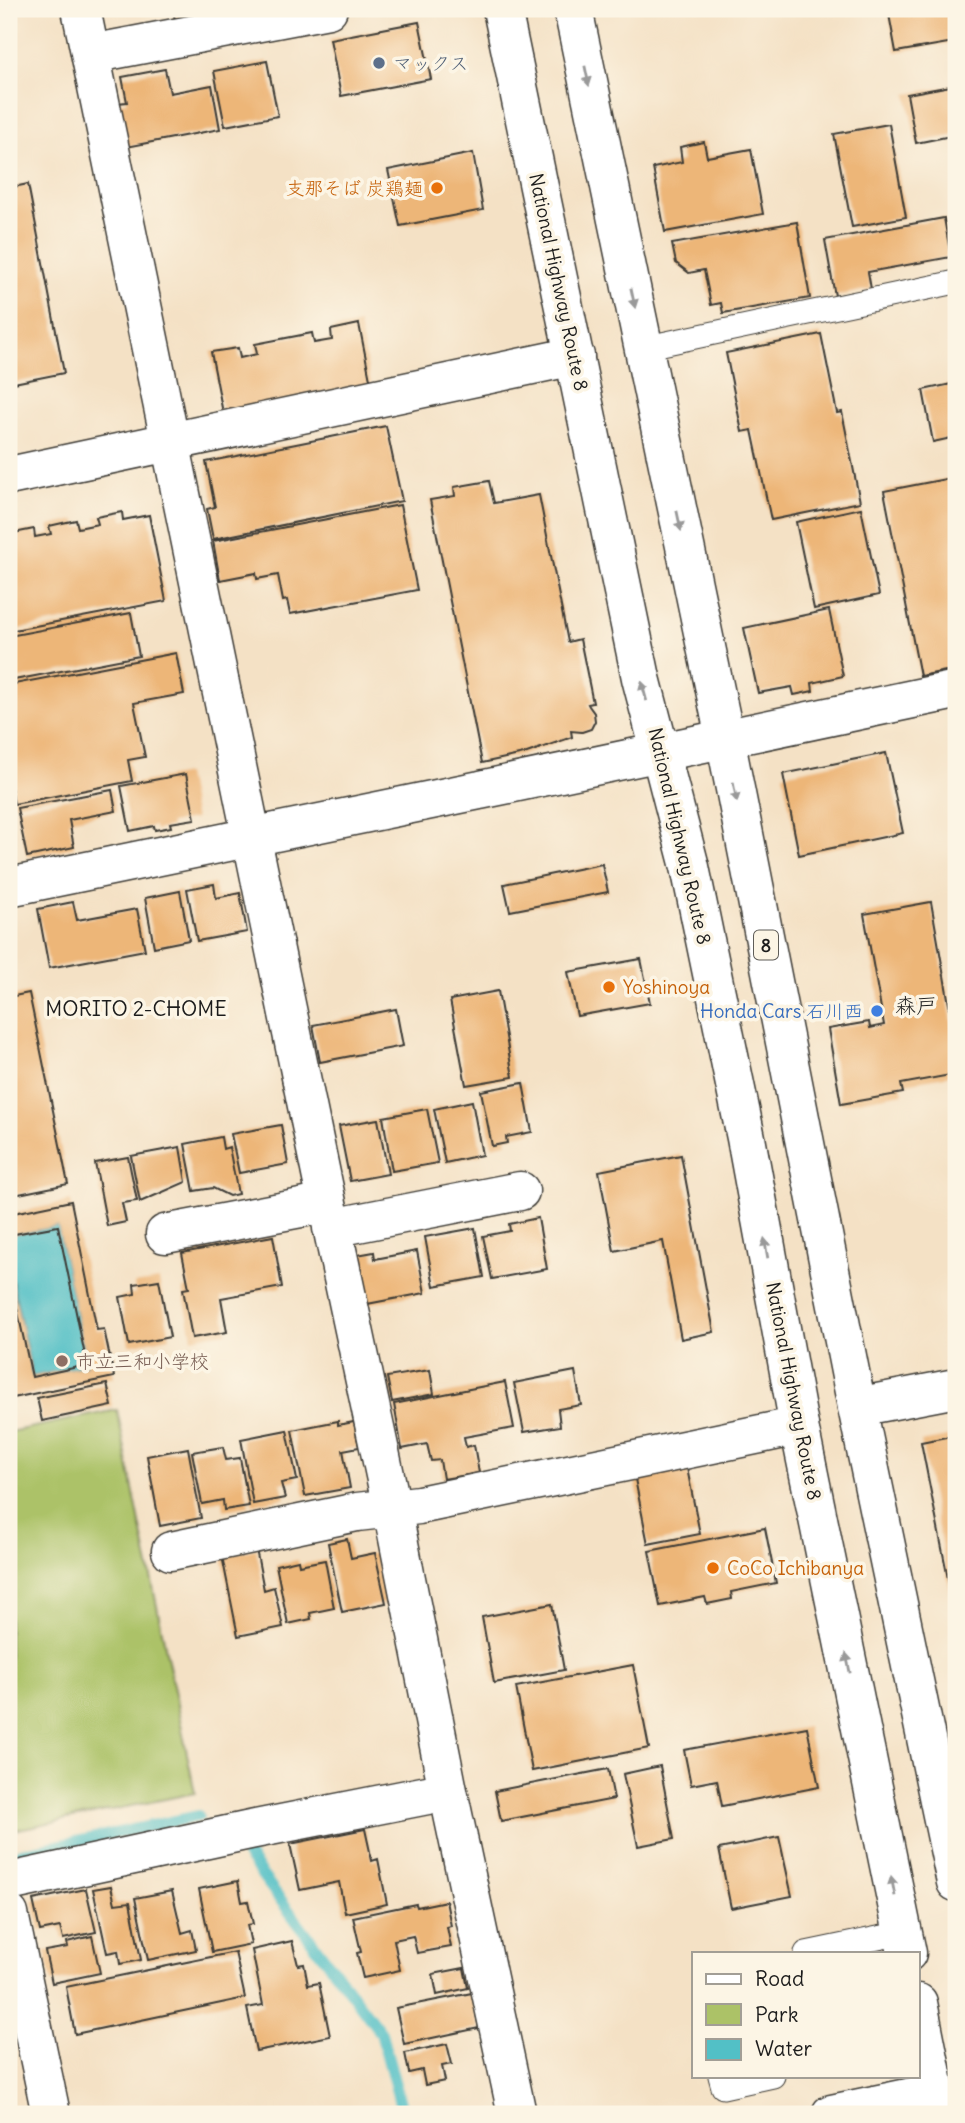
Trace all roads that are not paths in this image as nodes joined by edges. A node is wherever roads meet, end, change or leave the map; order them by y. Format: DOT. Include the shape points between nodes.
graph roads {
  1 [pos="81,9"];
  2 [pos="328,9"];
  3 [pos="502,9"];
  4 [pos="573,9"];
  5 [pos="91,54"];
  6 [pos="956,282"];
  7 [pos="643,348"];
  8 [pos="575,356"];
  9 [pos="171,442"];
  10 [pos="9,476"];
  11 [pos="956,690"];
  12 [pos="725,738"];
  13 [pos="661,753"];
  14 [pos="251,836"];
  15 [pos="9,887"];
  16 [pos="520,1191"];
  17 [pos="329,1216"];
  18 [pos="165,1234"];
  19 [pos="956,1388"];
  20 [pos="858,1407"];
  21 [pos="799,1426"];
  22 [pos="392,1508"];
  23 [pos="171,1551"];
  24 [pos="448,1791"];
  25 [pos="9,1882"];
  26 [pos="956,1882"];
  27 [pos="9,1914"];
  28 [pos="904,1943"];
  29 [pos="816,1952"];
  30 [pos="920,2022"];
  31 [pos="922,2042"];
  32 [pos="721,2078"];
  33 [pos="764,2078"];
  34 [pos="938,2103"];
  35 [pos="51,2114"];
  36 [pos="517,2114"];
  37 [pos="831,2114"];
  1 -- 5 [label="main road"];
  2 -- 5 [label="main road"];
  3 -- 8 [label="main road, National Highway Route 8"];
  4 -- 7 [label="main road, 8, one-way"];
  5 -- 9 [label="main road"];
  6 -- 7 [label="lane"];
  7 -- 12 [label="main road, 8, one-way"];
  8 -- 9 [label="main road"];
  13 -- 8 [label="main road, National Highway Route 8, one-way" via="641,678"];
  9 -- 10 [label="main road"];
  9 -- 14 [label="main road"];
  11 -- 12 [label="main road"];
  12 -- 13 [label="main road"];
  12 -- 20 [label="main road, 8, one-way"];
  13 -- 14 [label="main road"];
  21 -- 13 [label="main road, National Highway Route 8, one-way" via="746,1138 690,867"];
  14 -- 15 [label="main road"];
  14 -- 17 [label="main road"];
  16 -- 17 [label="main road"];
  17 -- 18 [label="main road"];
  17 -- 22 [label="main road"];
  19 -- 20 [label="main road"];
  20 -- 26 [label="main road, 8"];
  21 -- 22 [label="main road"];
  28 -- 21 [label="main road, National Highway Route 8, one-way"];
  22 -- 23 [label="main road"];
  22 -- 24 [label="main road"];
  24 -- 25 [label="main road"];
  24 -- 36 [label="main road"];
  27 -- 35 [label="main road"];
  28 -- 29 [label="lane"];
  30 -- 31 [label="main road"];
  31 -- 34 [label="main road"];
  32 -- 33 [label="lane" via="723,2087"];
  34 -- 37 [label="main road"];
}
